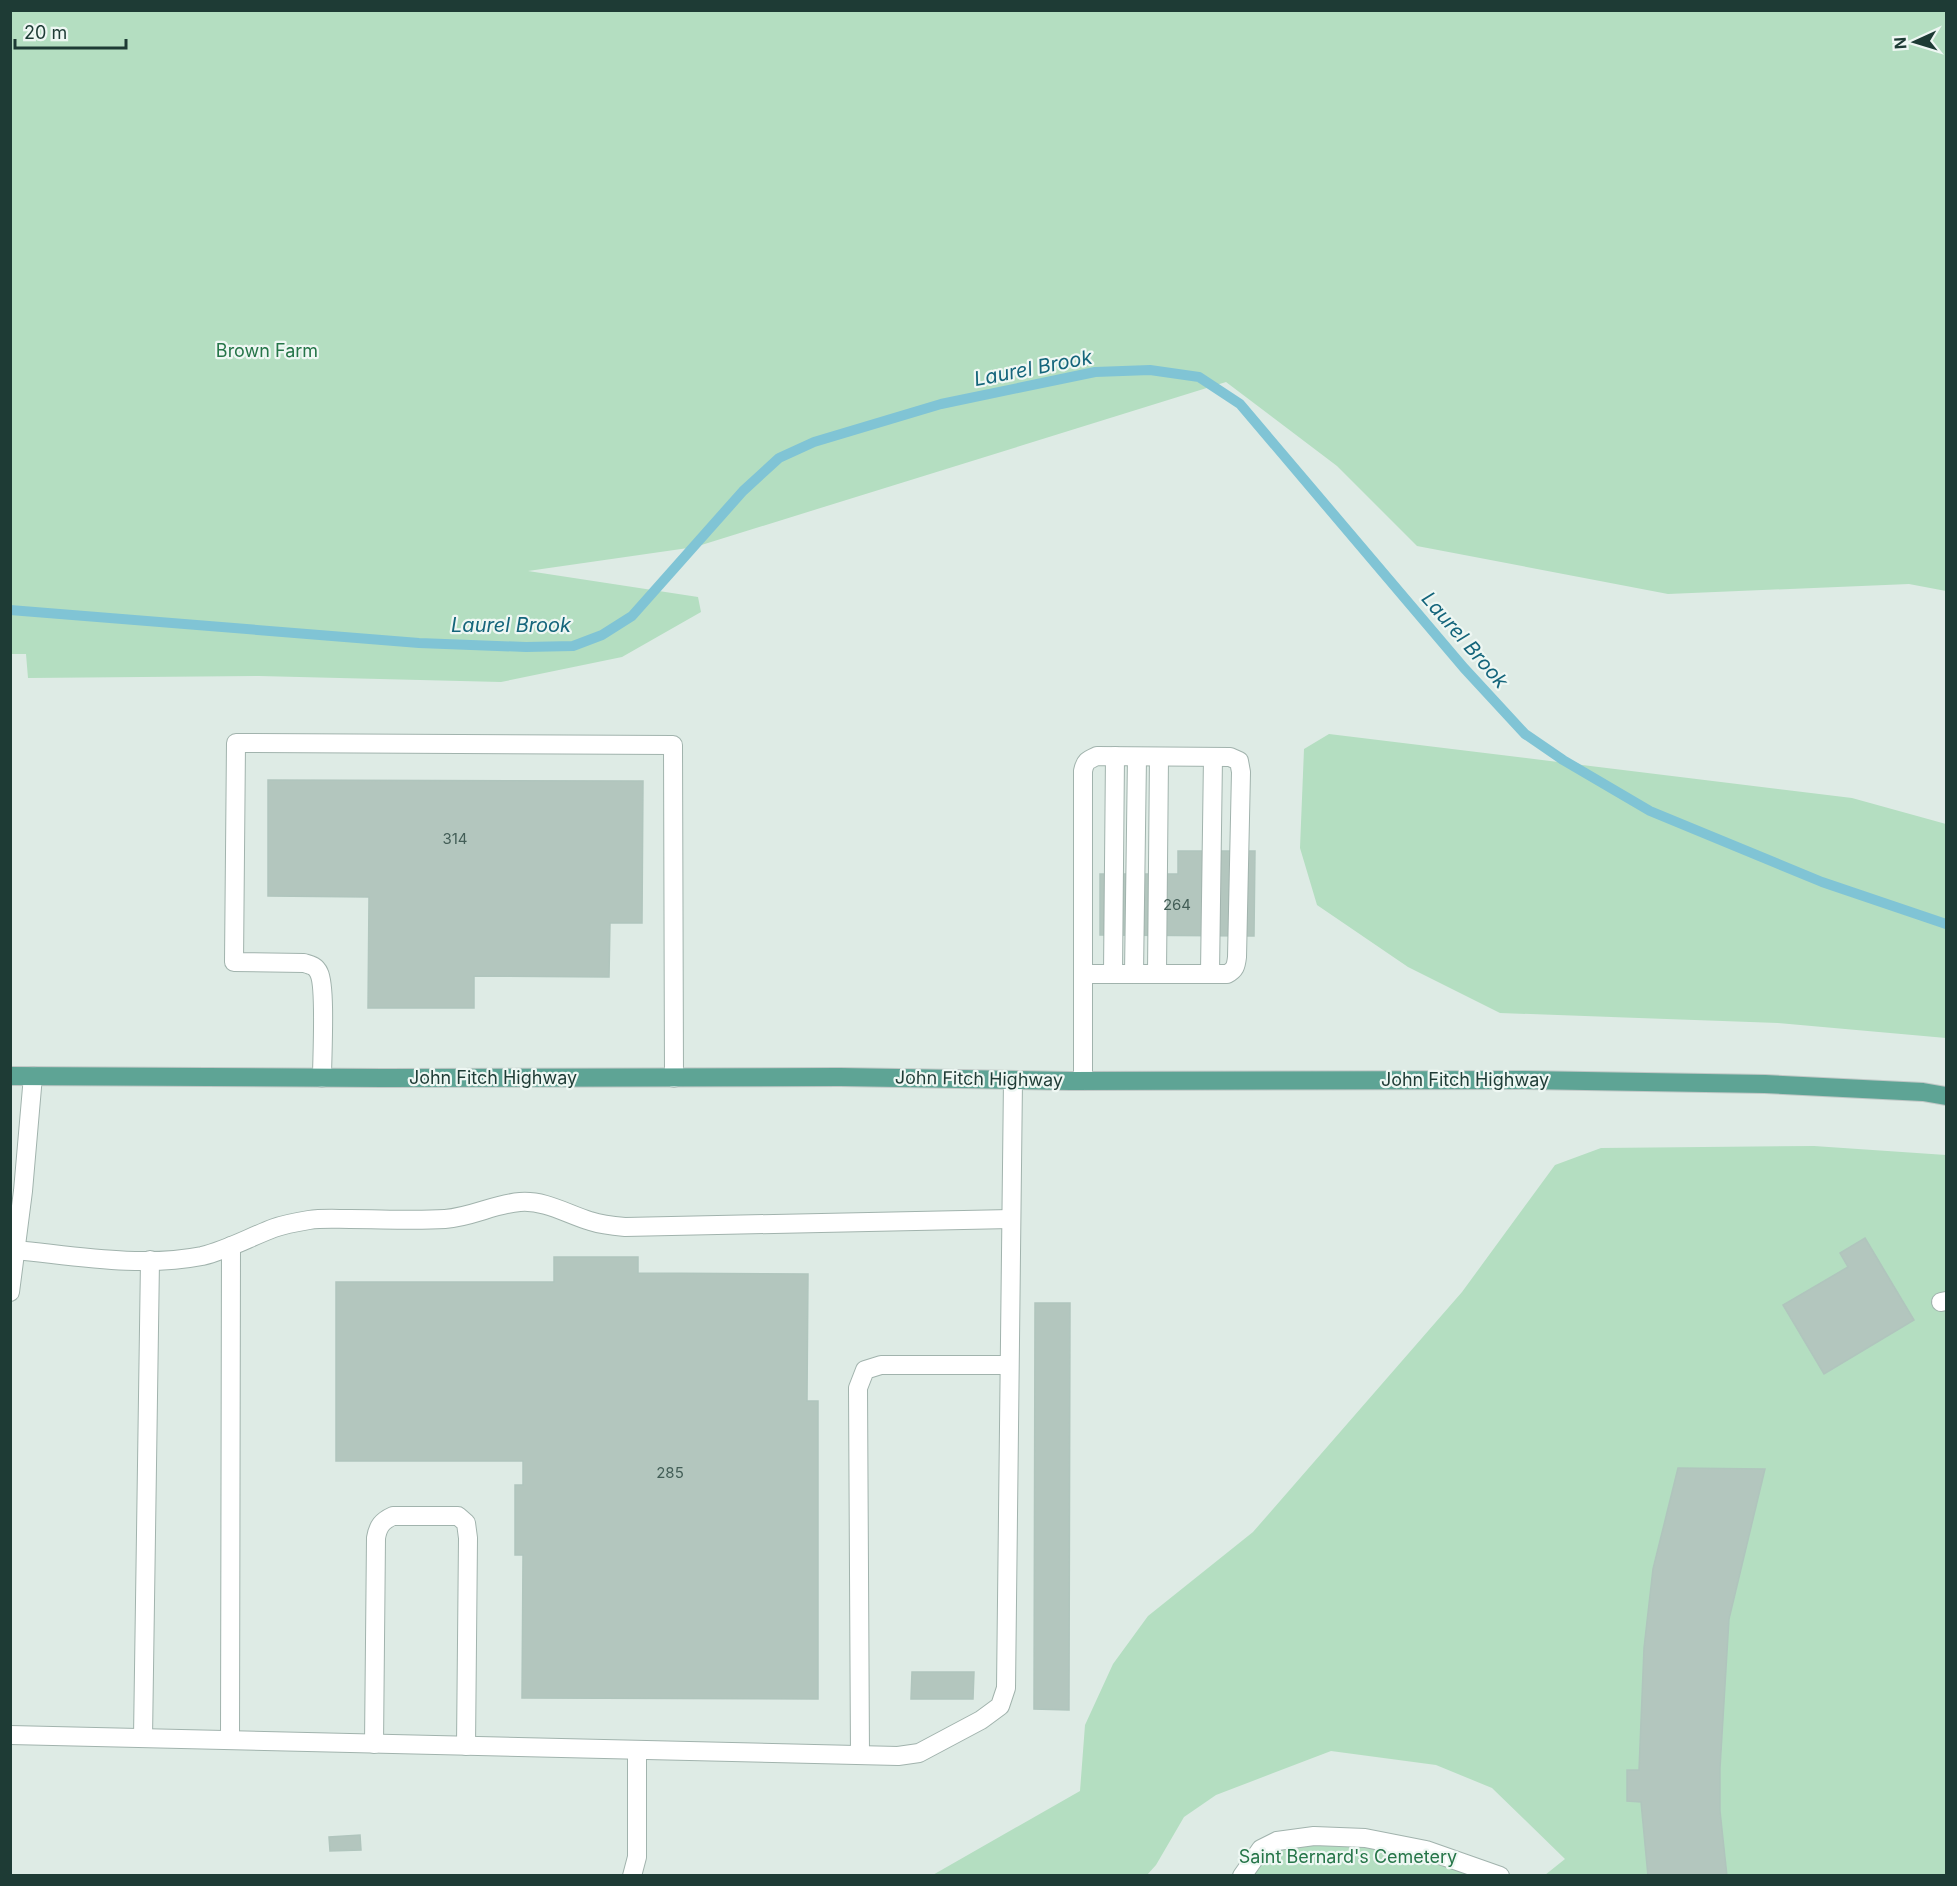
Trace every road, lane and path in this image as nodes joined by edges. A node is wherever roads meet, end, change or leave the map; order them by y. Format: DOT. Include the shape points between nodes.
graph roads {
  1 [pos="1115,756"];
  2 [pos="1137,757"];
  3 [pos="1159,757"];
  4 [pos="1222,757"];
  5 [pos="1216,973"];
  6 [pos="1083,974"];
  7 [pos="1113,974"];
  8 [pos="1134,974"];
  9 [pos="1157,974"];
  10 [pos="10,1076"];
  11 [pos="33,1076"];
  12 [pos="674,1077"];
  13 [pos="322,1078"];
  14 [pos="1013,1080"];
  15 [pos="1083,1081"];
  16 [pos="1947,1096"];
  17 [pos="1011,1219"];
  18 [pos="231,1246"];
  19 [pos="16,1250"];
  20 [pos="150,1260"];
  21 [pos="10,1292"];
  22 [pos="1009,1365"];
  23 [pos="10,1735"];
  24 [pos="143,1738"];
  25 [pos="230,1740"];
  26 [pos="374,1744"];
  27 [pos="466,1746"];
  28 [pos="637,1750"];
  29 [pos="860,1755"];
  30 [pos="632,1875"];
  31 [pos="1242,1875"];
  32 [pos="1500,1875"];
  1 -- 2 [label="street"];
  1 -- 6 [label="street" via="1087,760 1083,771"];
  1 -- 7 [label="street"];
  2 -- 3 [label="street"];
  2 -- 8 [label="street"];
  3 -- 4 [label="street"];
  3 -- 9 [label="street"];
  4 -- 5 [label="street"];
  4 -- 5 [label="street" via="1239,761 1241,772 1237,957 1234,970"];
  5 -- 9 [label="street"];
  6 -- 7 [label="street"];
  6 -- 15 [label="street"];
  7 -- 8 [label="street"];
  8 -- 9 [label="street"];
  10 -- 11 [label="main road, John Fitch Highway"];
  11 -- 13 [label="main road, John Fitch Highway"];
  11 -- 19 [label="street"];
  12 -- 13 [label="main road, John Fitch Highway"];
  12 -- 13 [label="street" via="673,745 236,743 234,962 314,966 321,979"];
  12 -- 14 [label="main road, John Fitch Highway"];
  14 -- 15 [label="main road, John Fitch Highway"];
  14 -- 17 [label="street"];
  15 -- 16 [label="main road, John Fitch Highway" via="1765,1084"];
  17 -- 18 [label="street" via="625,1227 607,1226 556,1208 521,1202 445,1219 313,1219 276,1227"];
  17 -- 22 [label="street"];
  18 -- 20 [label="street" via="201,1256"];
  18 -- 25 [label="street"];
  19 -- 20 [label="street"];
  19 -- 21 [label="street"];
  20 -- 24 [label="street"];
  22 -- 29 [label="street" via="1006,1688 1000,1706 919,1753"];
  22 -- 29 [label="street" via="881,1365 865,1370 861,1378"];
  23 -- 24 [label="street"];
  24 -- 25 [label="street"];
  25 -- 26 [label="street"];
  26 -- 27 [label="street"];
  26 -- 27 [label="street" via="378,1529 393,1516 458,1516 466,1522 468,1538"];
  27 -- 28 [label="street"];
  28 -- 29 [label="street"];
  28 -- 30 [label="street" via="637,1857"];
  31 -- 32 [label="street" via="1261,1849 1276,1841 1314,1836 1365,1838 1426,1850"];
}
